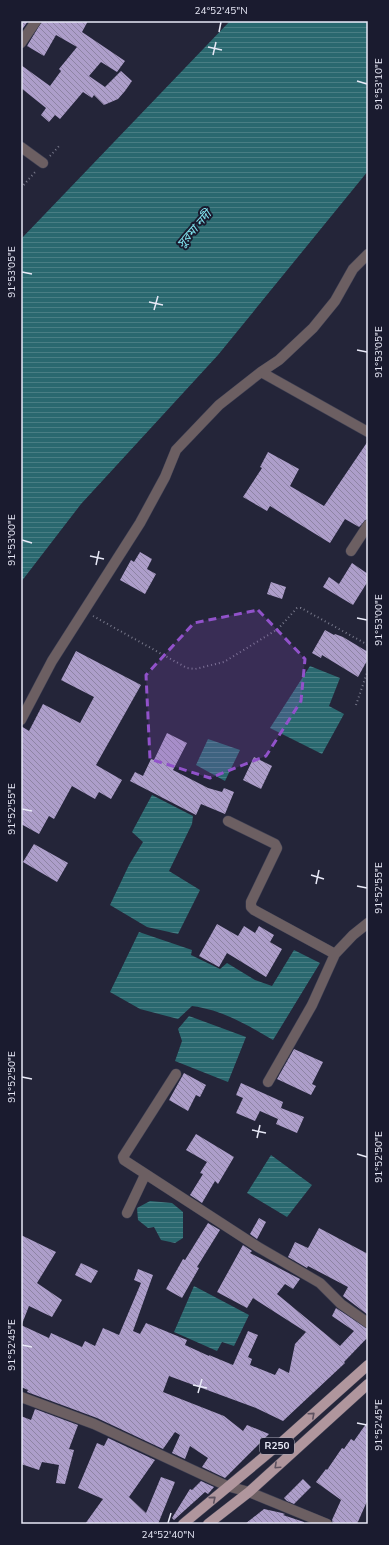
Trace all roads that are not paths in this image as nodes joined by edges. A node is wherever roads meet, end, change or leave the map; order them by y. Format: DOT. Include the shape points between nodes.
graph roads {
  1 [pos="36,21"];
  2 [pos="21,43"];
  3 [pos="21,147"];
  4 [pos="42,164"];
  5 [pos="368,254"];
  6 [pos="261,372"];
  7 [pos="368,432"];
  8 [pos="368,525"];
  9 [pos="351,550"];
  10 [pos="21,720"];
  11 [pos="228,821"];
  12 [pos="368,923"];
  13 [pos="335,954"];
  14 [pos="176,1074"];
  15 [pos="268,1082"];
  16 [pos="146,1175"];
  17 [pos="127,1213"];
  18 [pos="368,1323"];
  19 [pos="368,1364"];
  20 [pos="368,1384"];
  21 [pos="21,1397"];
  22 [pos="227,1486"];
  23 [pos="249,1492"];
  24 [pos="183,1524"];
  25 [pos="208,1524"];
  26 [pos="327,1524"];
  1 -- 2 [label="street"];
  3 -- 4 [label="street"];
  5 -- 6 [label="street" via="353,269 336,301 313,328 279,360"];
  6 -- 7 [label="street"];
  6 -- 10 [label="street" via="218,405 176,450 165,477 140,523 52,661"];
  8 -- 9 [label="street"];
  11 -- 13 [label="street" via="275,844 277,848 251,902 251,907"];
  12 -- 13 [label="street" via="352,934"];
  13 -- 15 [label="street" via="312,1005"];
  14 -- 16 [label="street" via="123,1157 127,1163"];
  16 -- 17 [label="street"];
  16 -- 18 [label="street" via="258,1247 320,1283 341,1304"];
  22 -- 19 [label="main road, R250, one-way" via="283,1441"];
  20 -- 23 [label="main road, R250, one-way"];
  21 -- 22 [label="street" via="94,1424"];
  22 -- 23 [label="street"];
  24 -- 22 [label="main road, R250, one-way"];
  23 -- 25 [label="main road, R250"];
  23 -- 26 [label="street"];
}
